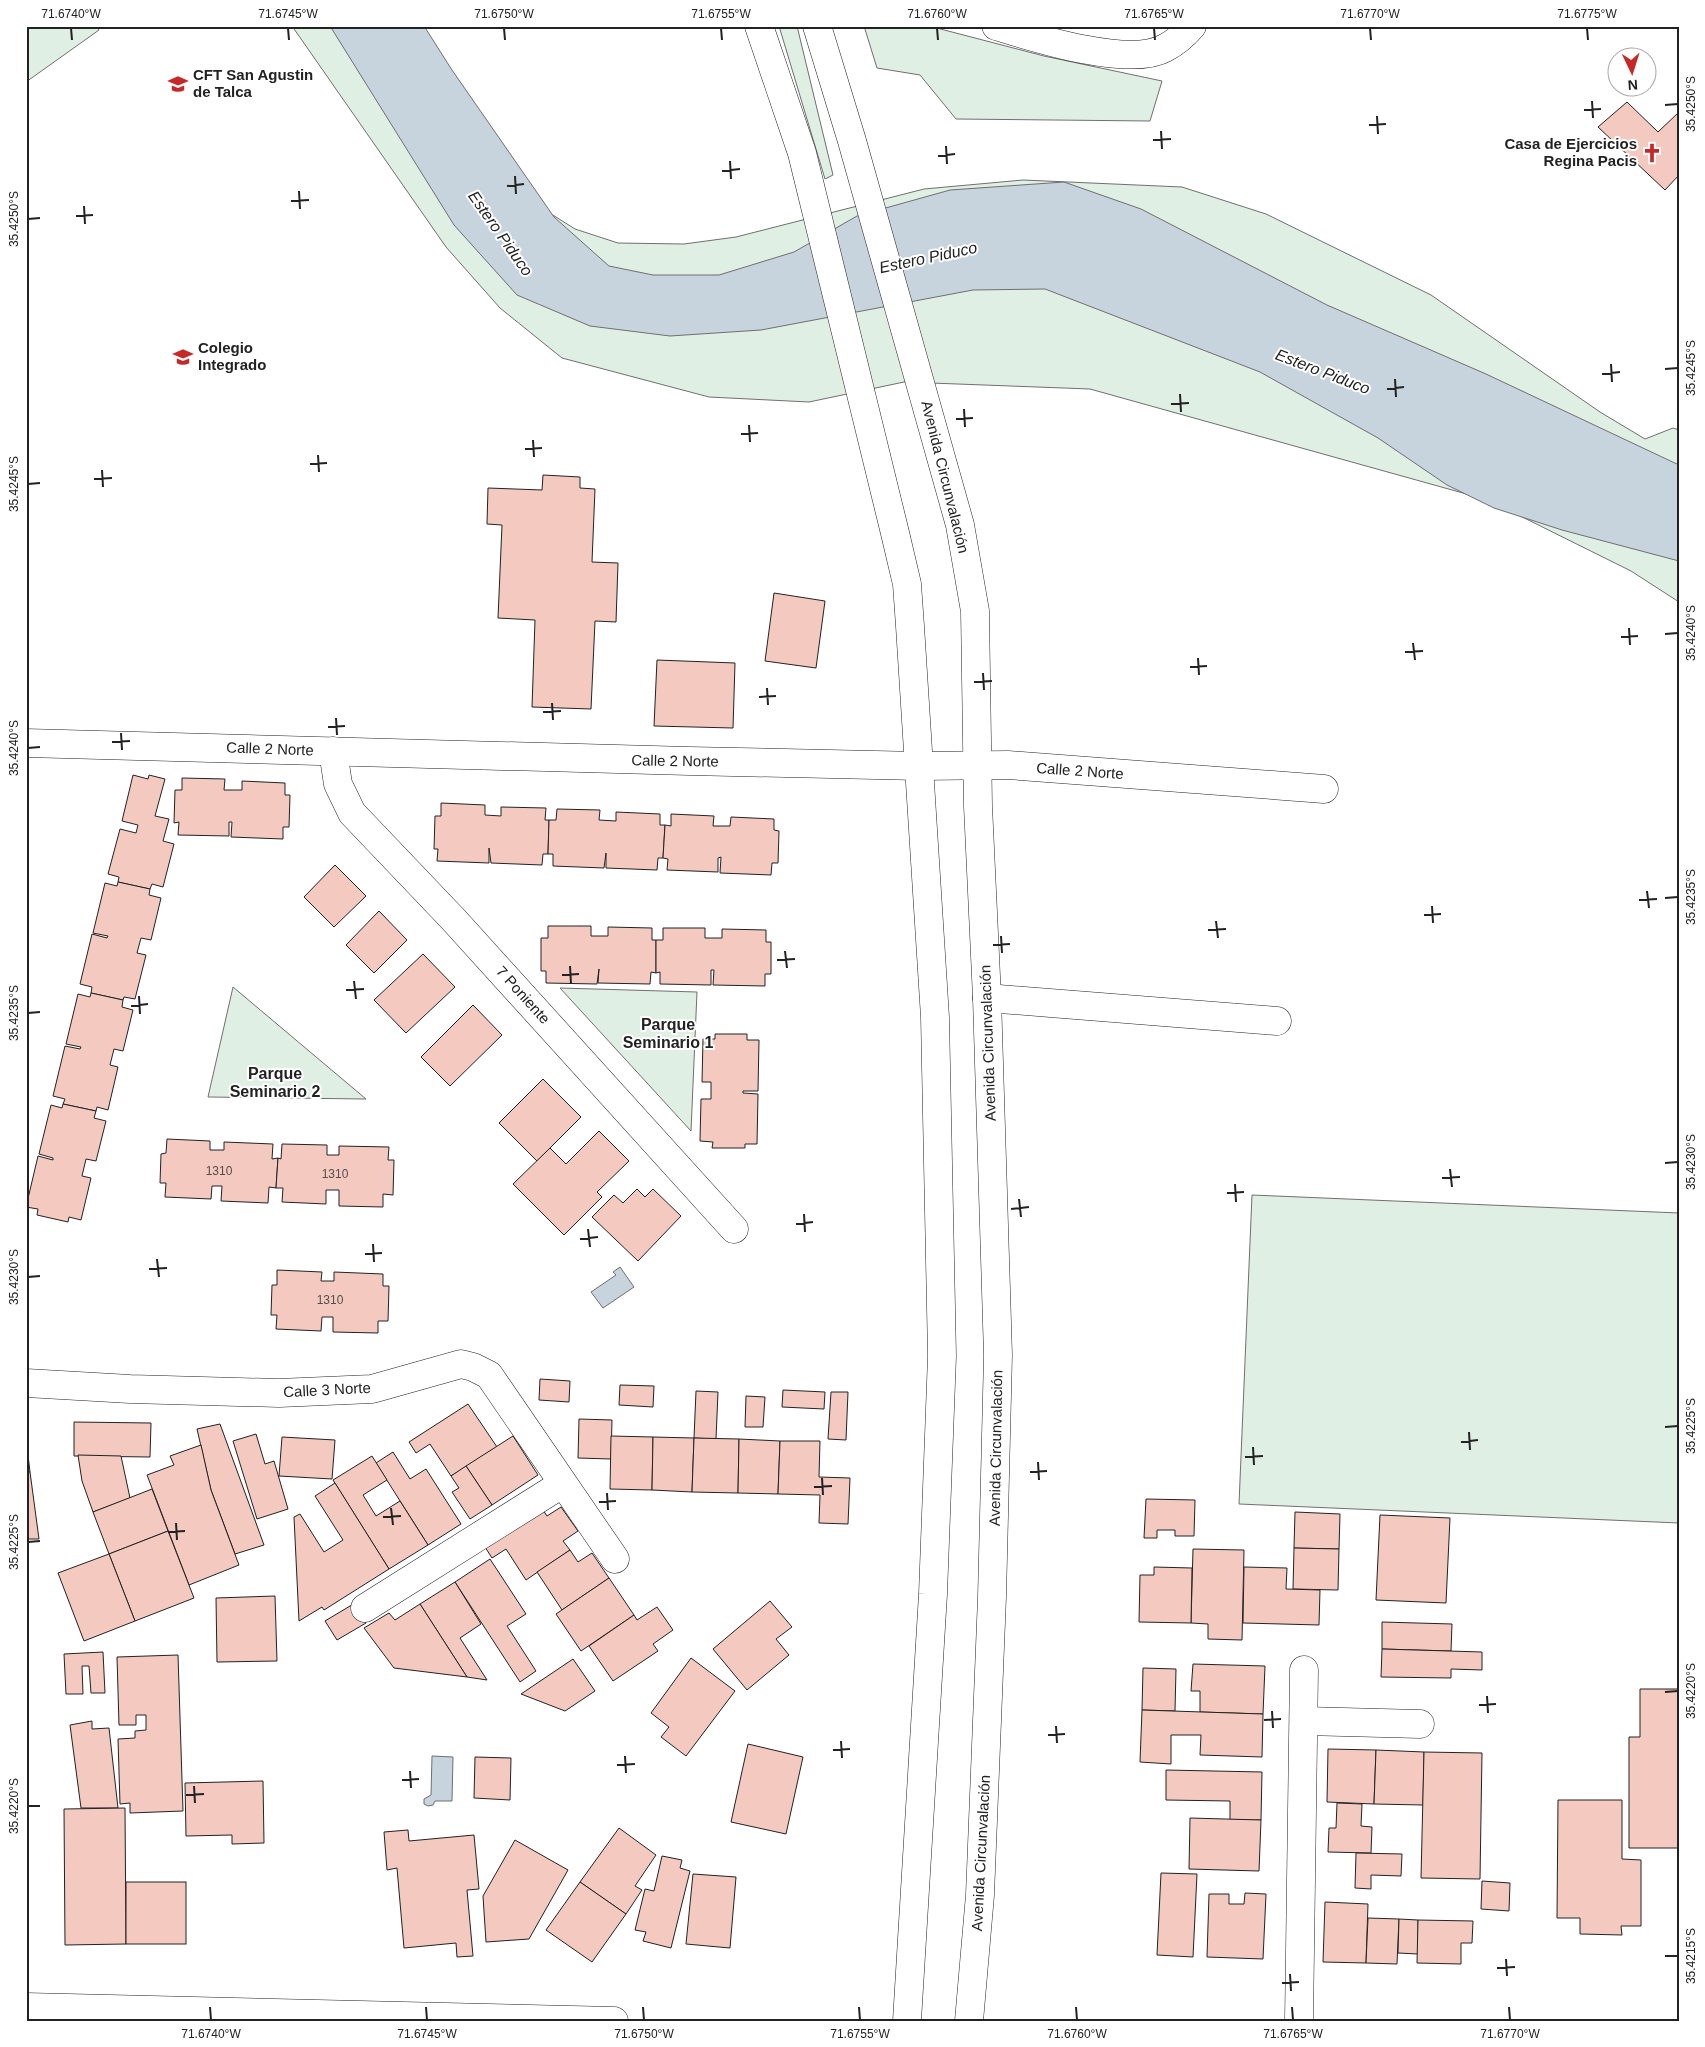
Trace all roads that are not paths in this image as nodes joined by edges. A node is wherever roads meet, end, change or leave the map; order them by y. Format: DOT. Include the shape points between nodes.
graph roads {
  1 [pos="759,26"];
  2 [pos="817,26"];
  3 [pos="996,26"];
  4 [pos="1192,26"];
  5 [pos="26,743"];
  6 [pos="333,751"];
  7 [pos="979,765"];
  8 [pos="920,766"];
  9 [pos="1324,789"];
  10 [pos="988,998"];
  11 [pos="1277,1021"];
  12 [pos="734,1230"];
  13 [pos="26,1383"];
  14 [pos="562,1484"];
  15 [pos="615,1560"];
  16 [pos="364,1608"];
  17 [pos="1304,1670"];
  18 [pos="1304,1721"];
  19 [pos="1420,1724"];
  20 [pos="26,2007"];
  21 [pos="614,2021"];
  22 [pos="907,2021"];
  23 [pos="968,2021"];
  24 [pos="1299,2021"];
  1 -- 8 [label="main road" via="802,153 907,584"];
  2 -- 7 [label="main road, Avenida Circunvalación" via="960,525 975,611"];
  3 -- 4 [label="main road" via="1117,55 1164,49"];
  5 -- 6 [label="main road, Calle 2 Norte"];
  6 -- 8 [label="main road, Calle 2 Norte"];
  6 -- 12 [label="main road, 7 Poniente" via="338,784 352,813 467,934"];
  7 -- 8 [label="main road, Calle 2 Norte"];
  7 -- 9 [label="main road, Calle 2 Norte"];
  7 -- 10 [label="main road, Avenida Circunvalación" via="978,806"];
  8 -- 22 [label="main road" via="935,1016 942,1356 933,1594"];
  10 -- 11 [label="main road"];
  10 -- 23 [label="main road, Avenida Circunvalación" via="998,1356 980,1895"];
  13 -- 14 [label="main road, Calle 3 Norte" via="279,1393 372,1389 461,1364 489,1375"];
  14 -- 15 [label="main road, Calle 3 Norte"];
  14 -- 16 [label="main road"];
  17 -- 18 [label="main road"];
  18 -- 19 [label="main road"];
  18 -- 24 [label="main road"];
  20 -- 21 [label="main road"];
}
